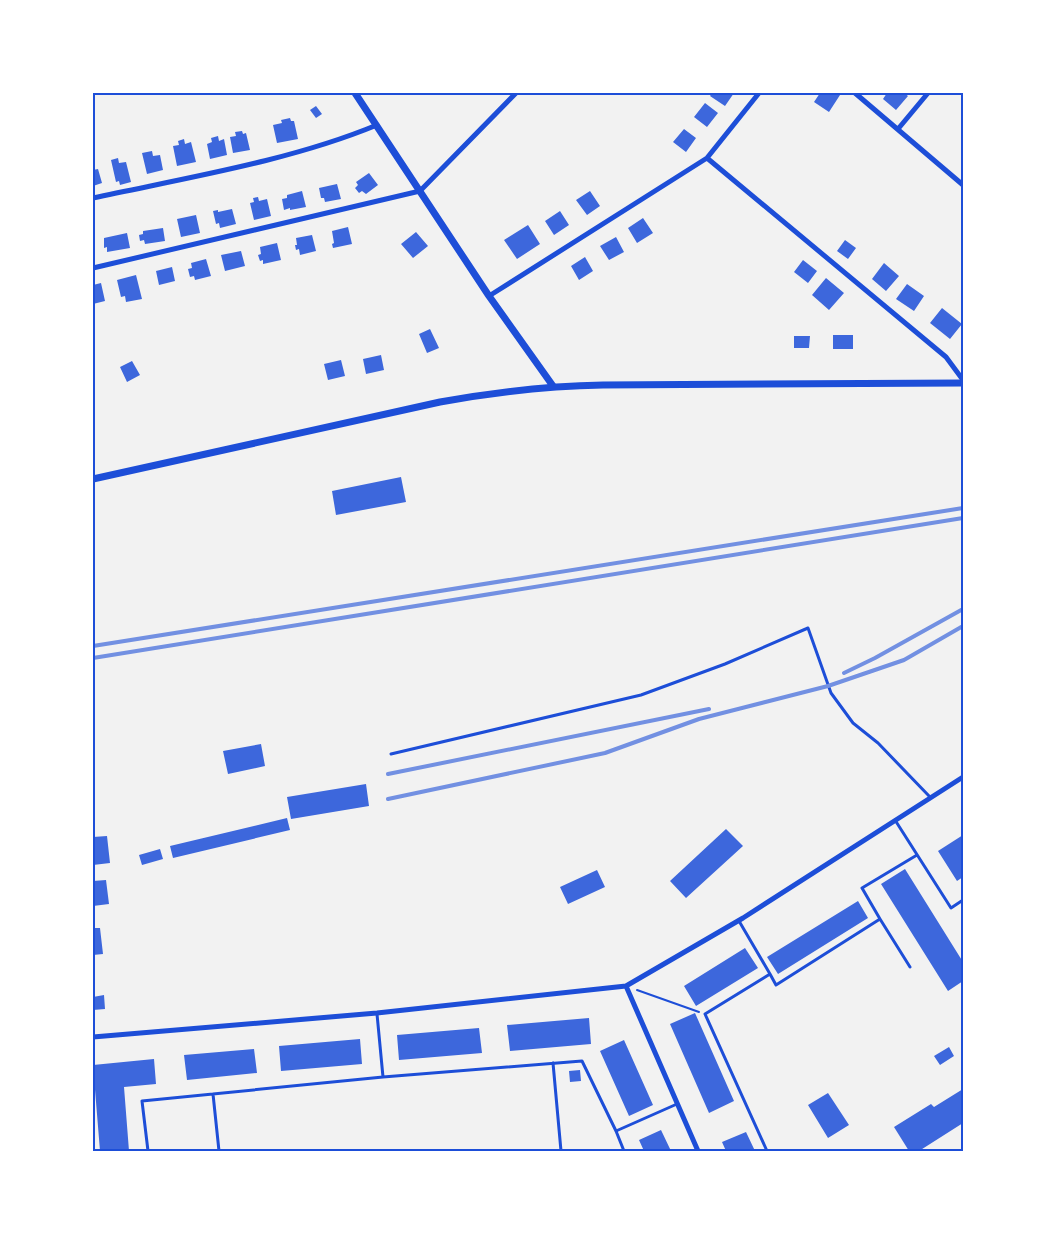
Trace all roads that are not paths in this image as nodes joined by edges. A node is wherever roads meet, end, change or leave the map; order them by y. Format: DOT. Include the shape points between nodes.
graph roads {
  1 [pos="355,93"];
  2 [pos="516,93"];
  3 [pos="759,93"];
  4 [pos="855,93"];
  5 [pos="928,93"];
  6 [pos="377,125"];
  7 [pos="898,129"];
  8 [pos="707,158"];
  9 [pos="963,185"];
  10 [pos="420,191"];
  11 [pos="93,198"];
  12 [pos="93,268"];
  13 [pos="489,296"];
  14 [pos="963,381"];
  15 [pos="553,386"];
  16 [pos="93,479"];
  17 [pos="391,754"];
  18 [pos="963,777"];
  19 [pos="930,797"];
  20 [pos="895,820"];
  21 [pos="917,855"];
  22 [pos="963,900"];
  23 [pos="880,920"];
  24 [pos="739,921"];
  25 [pos="910,967"];
  26 [pos="770,974"];
  27 [pos="626,986"];
  28 [pos="377,1013"];
  29 [pos="93,1037"];
  30 [pos="553,1063"];
  31 [pos="383,1077"];
  32 [pos="213,1094"];
  33 [pos="677,1104"];
  34 [pos="616,1131"];
  35 [pos="148,1151"];
  36 [pos="219,1151"];
  37 [pos="561,1151"];
  38 [pos="624,1151"];
  39 [pos="698,1151"];
  40 [pos="767,1151"];
  1 -- 6 [label="street"];
  2 -- 10 [label="street"];
  3 -- 8 [label="street"];
  4 -- 7 [label="street"];
  5 -- 7 [label="street"];
  6 -- 10 [label="street"];
  6 -- 11 [label="street" via="339,141"];
  7 -- 9 [label="street"];
  8 -- 13 [label="street"];
  8 -- 14 [label="street" via="946,357"];
  10 -- 12 [label="street"];
  10 -- 13 [label="street"];
  13 -- 15 [label="street"];
  14 -- 15 [label="street"];
  15 -- 16 [label="street" via="440,402"];
  17 -- 19 [label="lane" via="641,695 808,628 831,693 853,723"];
  18 -- 19 [label="street"];
  19 -- 20 [label="street"];
  20 -- 21 [label="lane"];
  20 -- 24 [label="street"];
  21 -- 22 [label="lane" via="951,908"];
  21 -- 23 [label="lane" via="862,888"];
  23 -- 25 [label="lane"];
  23 -- 26 [label="lane" via="776,985"];
  24 -- 26 [label="lane"];
  24 -- 27 [label="street"];
  26 -- 40 [label="lane" via="705,1014"];
  27 -- 28 [label="street"];
  27 -- 33 [label="street"];
  28 -- 29 [label="street"];
  28 -- 31 [label="lane"];
  30 -- 31 [label="lane"];
  30 -- 34 [label="lane" via="582,1061"];
  30 -- 37 [label="lane"];
  31 -- 32 [label="lane"];
  32 -- 35 [label="lane" via="142,1101"];
  32 -- 36 [label="lane"];
  33 -- 34 [label="lane"];
  33 -- 39 [label="street"];
  34 -- 38 [label="lane"];
}
